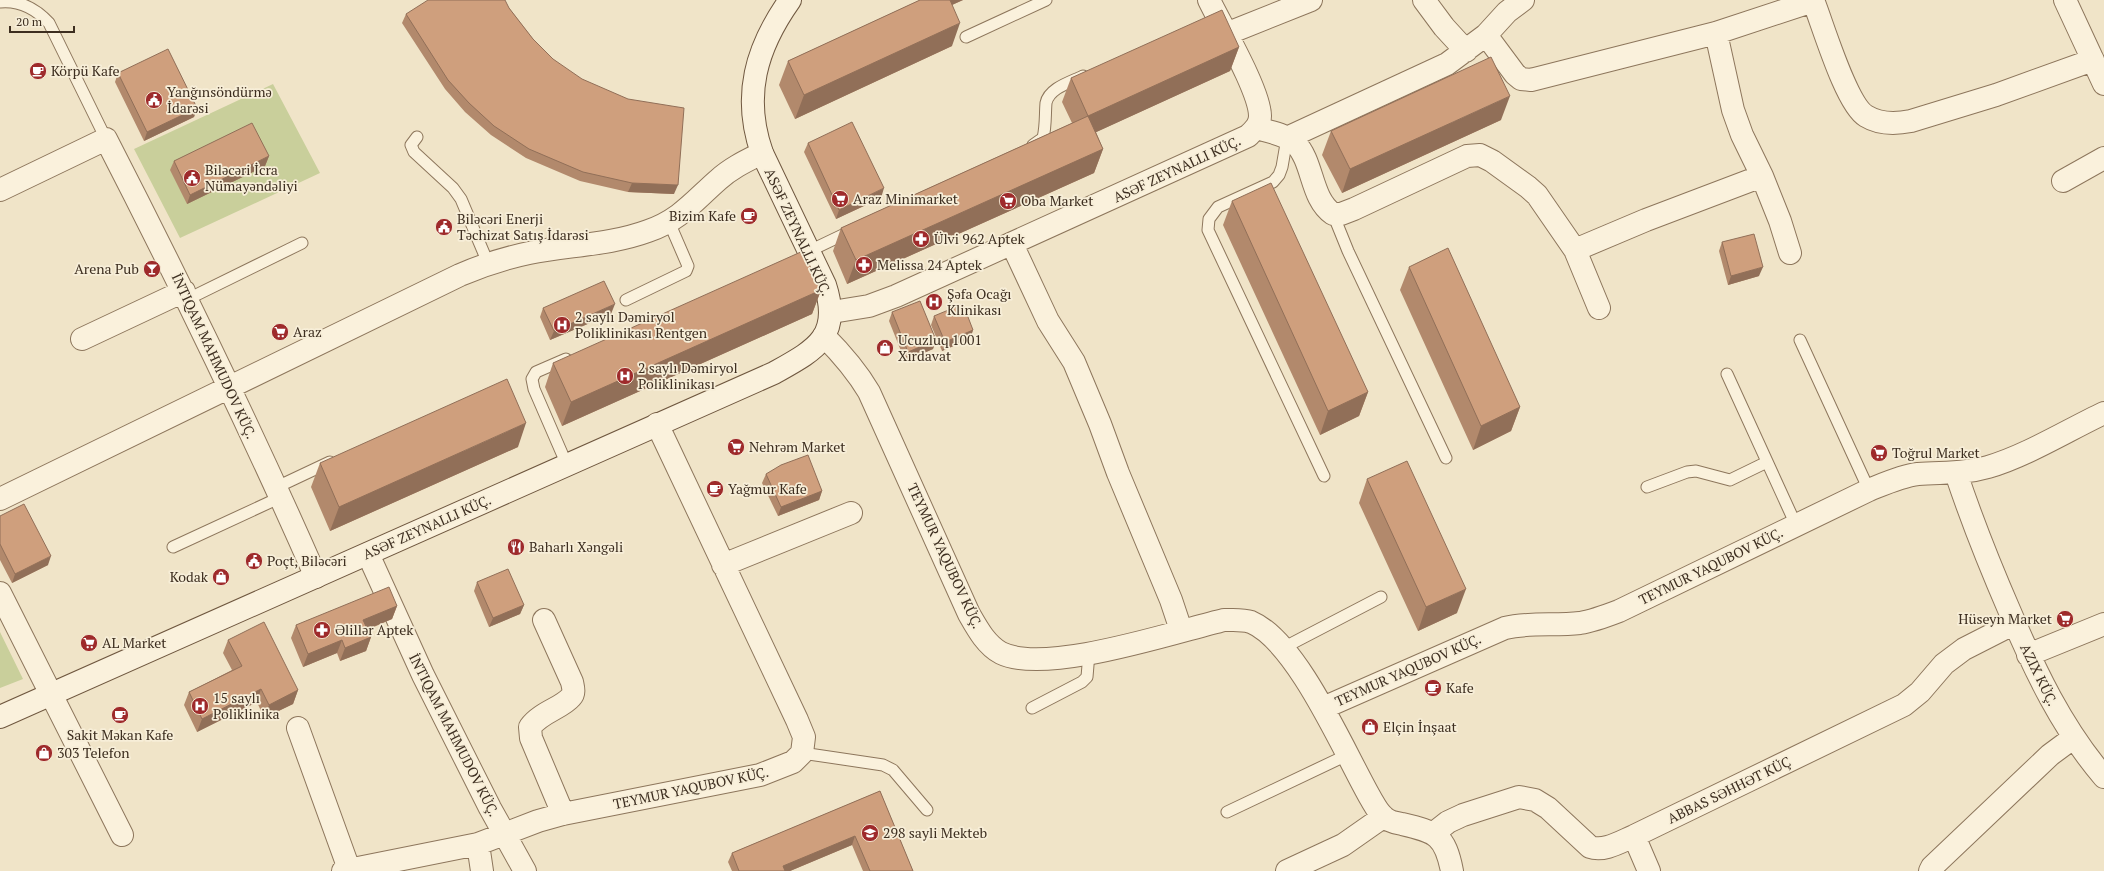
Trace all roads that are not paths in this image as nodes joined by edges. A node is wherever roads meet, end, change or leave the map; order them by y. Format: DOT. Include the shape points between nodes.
graph roads {
  1 [pos="790,0"];
  2 [pos="1046,0"];
  3 [pos="1312,0"];
  4 [pos="1424,0"];
  5 [pos="1523,0"];
  6 [pos="1813,0"];
  7 [pos="2065,0"];
  8 [pos="0,2"];
  9 [pos="1211,11"];
  10 [pos="1716,33"];
  11 [pos="1226,34"];
  12 [pos="1486,35"];
  13 [pos="966,38"];
  14 [pos="1466,52"];
  15 [pos="2093,60"];
  16 [pos="1096,70"];
  17 [pos="2104,84"];
  18 [pos="1257,128"];
  19 [pos="417,137"];
  20 [pos="1287,138"];
  21 [pos="106,139"];
  22 [pos="1022,150"];
  23 [pos="762,153"];
  24 [pos="2104,158"];
  25 [pos="1762,176"];
  26 [pos="2063,181"];
  27 [pos="0,190"];
  28 [pos="1333,214"];
  29 [pos="669,222"];
  30 [pos="858,227"];
  31 [pos="302,243"];
  32 [pos="1012,244"];
  33 [pos="1575,250"];
  34 [pos="1790,252"];
  35 [pos="801,254"];
  36 [pos="488,263"];
  37 [pos="186,295"];
  38 [pos="626,300"];
  39 [pos="1599,308"];
  40 [pos="832,312"];
  41 [pos="824,336"];
  42 [pos="82,339"];
  43 [pos="1800,340"];
  44 [pos="578,353"];
  45 [pos="1727,374"];
  46 [pos="228,387"];
  47 [pos="2104,413"];
  48 [pos="657,424"];
  49 [pos="341,457"];
  50 [pos="1446,458"];
  51 [pos="1767,462"];
  52 [pos="567,465"];
  53 [pos="1956,473"];
  54 [pos="1324,476"];
  55 [pos="1647,487"];
  56 [pos="1869,490"];
  57 [pos="279,492"];
  58 [pos="0,499"];
  59 [pos="850,513"];
  60 [pos="1796,526"];
  61 [pos="173,547"];
  62 [pos="368,554"];
  63 [pos="723,565"];
  64 [pos="316,577"];
  65 [pos="0,593"];
  66 [pos="1381,597"];
  67 [pos="544,620"];
  68 [pos="2015,623"];
  69 [pos="2104,624"];
  70 [pos="1181,630"];
  71 [pos="1283,648"];
  72 [pos="1089,653"];
  73 [pos="2028,654"];
  74 [pos="51,695"];
  75 [pos="1032,708"];
  76 [pos="1323,708"];
  77 [pos="0,717"];
  78 [pos="298,728"];
  79 [pos="2073,738"];
  80 [pos="802,753"];
  81 [pos="1347,755"];
  82 [pos="2104,777"];
  83 [pos="927,810"];
  84 [pos="1227,812"];
  85 [pos="564,814"];
  86 [pos="1383,817"];
  87 [pos="1434,833"];
  88 [pos="504,834"];
  89 [pos="122,836"];
  90 [pos="1634,836"];
  91 [pos="478,844"];
  92 [pos="346,870"];
  93 [pos="482,871"];
  94 [pos="525,871"];
  95 [pos="1286,871"];
  96 [pos="1452,871"];
  97 [pos="1649,871"];
  98 [pos="1930,871"];
  1 -- 23 [label="street" via="768,38 758,62 752,92 755,132"];
  2 -- 13 [label="lane"];
  3 -- 11 [label="street"];
  4 -- 14 [label="street"];
  5 -- 12 [label="street" via="1507,12"];
  6 -- 10 [label="street"];
  6 -- 15 [label="street" via="1851,97 1857,108 1866,116 1878,121 1898,124 1911,121 1996,95"];
  7 -- 15 [label="street"];
  8 -- 21 [label="lane" via="22,3 38,11 49,23"];
  9 -- 11 [label="street"];
  10 -- 12 [label="street" via="1531,80 1521,79"];
  10 -- 25 [label="street" via="1742,135"];
  11 -- 18 [label="street" via="1253,90 1260,117"];
  12 -- 14 [label="street"];
  14 -- 20 [label="street" via="1447,64"];
  15 -- 17 [label="street"];
  16 -- 22 [label="lane" via="1053,93 1046,101 1043,138 1037,144"];
  18 -- 20 [label="street"];
  18 -- 32 [label="street" via="1232,144"];
  19 -- 36 [label="lane" via="411,145 414,152 453,188 461,199"];
  20 -- 28 [label="street" via="1295,143 1302,154 1322,202"];
  20 -- 54 [label="lane" via="1279,175 1273,182 1218,207 1209,219 1208,230"];
  21 -- 27 [label="street"];
  21 -- 37 [label="street, İNTIQAM MAHMUDOV KÜÇ."];
  23 -- 29 [label="street" via="736,166 695,203"];
  23 -- 35 [label="street"];
  24 -- 26 [label="street"];
  25 -- 33 [label="street"];
  25 -- 34 [label="street"];
  28 -- 33 [label="street" via="1354,209 1467,156 1480,155 1537,195"];
  28 -- 50 [label="lane"];
  29 -- 36 [label="street" via="628,238 530,253"];
  29 -- 38 [label="lane" via="688,266 686,272"];
  30 -- 35 [label="lane"];
  31 -- 37 [label="lane"];
  32 -- 40 [label="street" via="876,303"];
  32 -- 70 [label="street" via="1048,320 1074,362 1172,600"];
  33 -- 39 [label="street"];
  35 -- 40 [label="street" via="825,285"];
  36 -- 46 [label="street"];
  37 -- 42 [label="street"];
  37 -- 46 [label="street, İNTIQAM MAHMUDOV KÜÇ."];
  40 -- 41 [label="street"];
  41 -- 48 [label="street" via="809,352 774,373"];
  41 -- 72 [label="street, TEYMUR YAQUBOV KÜÇ." via="857,371 869,392 969,614 986,641 1002,653 1022,659 1054,659"];
  43 -- 56 [label="lane"];
  44 -- 52 [label="lane" via="536,372 532,379"];
  45 -- 51 [label="lane"];
  46 -- 57 [label="street, İNTIQAM MAHMUDOV KÜÇ."];
  46 -- 58 [label="street"];
  47 -- 53 [label="street, TEYMUR YAQUBOV KÜÇ." via="2014,457 1988,467"];
  48 -- 52 [label="street"];
  48 -- 63 [label="street"];
  49 -- 57 [label="lane"];
  51 -- 55 [label="lane" via="1730,480 1696,471"];
  51 -- 60 [label="lane"];
  52 -- 62 [label="street"];
  53 -- 56 [label="street, TEYMUR YAQUBOV KÜÇ." via="1917,474"];
  53 -- 68 [label="street" via="1979,540"];
  56 -- 60 [label="street, TEYMUR YAQUBOV KÜÇ."];
  57 -- 61 [label="lane"];
  57 -- 64 [label="street, İNTIQAM MAHMUDOV KÜÇ."];
  59 -- 63 [label="street"];
  60 -- 76 [label="street, TEYMUR YAQUBOV KÜÇ." via="1619,611 1579,623 1520,624 1505,628"];
  62 -- 64 [label="street"];
  62 -- 88 [label="street, İNTIQAM MAHMUDOV KÜÇ." via="426,682"];
  63 -- 80 [label="street" via="797,720 804,737"];
  64 -- 74 [label="street"];
  65 -- 74 [label="street"];
  66 -- 71 [label="lane"];
  67 -- 85 [label="street" via="574,691 571,698 536,719 530,727 531,738"];
  68 -- 73 [label="street"];
  68 -- 90 [label="street, ABBAS SƏHHƏT KÜÇ" via="1964,649 1944,664 1920,692 1904,705"];
  69 -- 73 [label="street"];
  70 -- 71 [label="street, TEYMUR YAQUBOV KÜÇ." via="1224,620 1241,620 1260,628"];
  70 -- 72 [label="street, TEYMUR YAQUBOV KÜÇ."];
  71 -- 76 [label="street, TEYMUR YAQUBOV KÜÇ."];
  72 -- 75 [label="lane" via="1087,677 1082,682"];
  73 -- 79 [label="street" via="2055,709"];
  74 -- 77 [label="street"];
  74 -- 89 [label="street"];
  76 -- 81 [label="street"];
  78 -- 92 [label="street"];
  79 -- 82 [label="street"];
  79 -- 98 [label="street" via="2044,760"];
  80 -- 83 [label="lane" via="883,765 893,770"];
  80 -- 85 [label="street, TEYMUR YAQUBOV KÜÇ." via="793,762 760,775"];
  81 -- 84 [label="lane"];
  81 -- 86 [label="street"];
  85 -- 88 [label="street, TEYMUR YAQUBOV KÜÇ."];
  86 -- 87 [label="street"];
  86 -- 95 [label="street" via="1343,845"];
  87 -- 90 [label="street, ABBAS SƏHHƏT KÜÇ" via="1463,815 1519,797 1535,800 1548,808 1590,848 1597,850"];
  87 -- 96 [label="street" via="1448,853"];
  88 -- 91 [label="street, TEYMUR YAQUBOV KÜÇ."];
  88 -- 94 [label="street, İNTIQAM MAHMUDOV KÜÇ."];
  90 -- 97 [label="street"];
  91 -- 92 [label="street, TEYMUR YAQUBOV KÜÇ."];
  91 -- 93 [label="street"];
}
